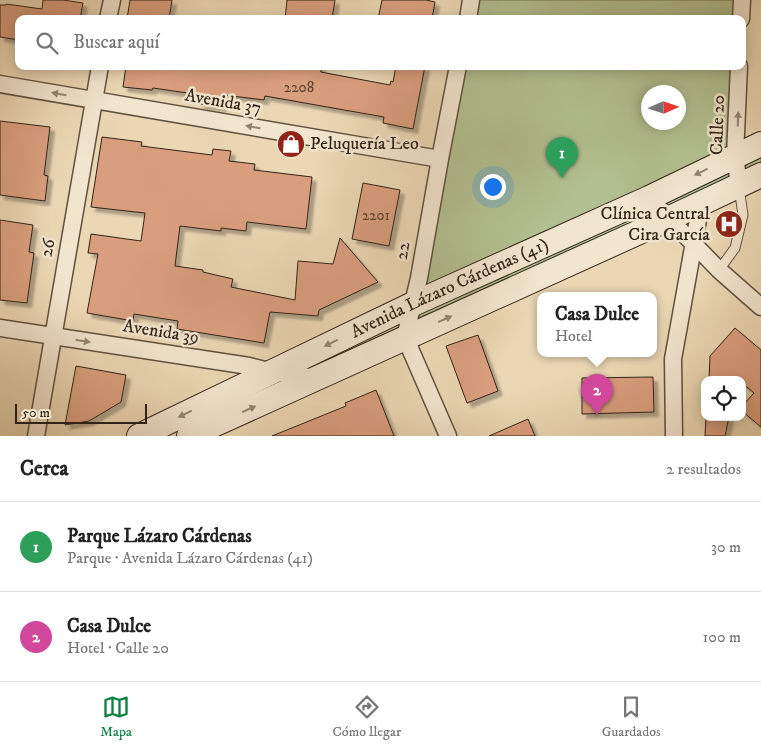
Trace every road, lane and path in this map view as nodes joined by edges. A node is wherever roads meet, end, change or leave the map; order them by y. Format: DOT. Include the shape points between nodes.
graph roads {
  1 [pos="112,0"];
  2 [pos="472,0"];
  3 [pos="742,0"];
  4 [pos="109,15"];
  5 [pos="469,15"];
  6 [pos="741,15"];
  7 [pos="99,70"];
  8 [pos="457,70"];
  9 [pos="739,70"];
  10 [pos="0,84"];
  11 [pos="94,100"];
  12 [pos="761,144"];
  13 [pos="736,156"];
  14 [pos="440,159"];
  15 [pos="761,175"];
  16 [pos="739,185"];
  17 [pos="648,198"];
  18 [pos="701,203"];
  19 [pos="668,219"];
  20 [pos="693,245"];
  21 [pos="719,270"];
  22 [pos="413,304"];
  23 [pos="761,307"];
  24 [pos="0,328"];
  25 [pos="53,336"];
  26 [pos="405,337"];
  27 [pos="272,372"];
  28 [pos="316,378"];
  29 [pos="36,436"];
  30 [pos="139,436"];
  31 [pos="189,436"];
  32 [pos="448,436"];
  33 [pos="674,436"];
  1 -- 4 [label="street"];
  2 -- 5 [label="street"];
  3 -- 6 [label="street"];
  7 -- 11 [label="street, 26"];
  8 -- 14 [label="street, 22"];
  13 -- 9 [label="street, Calle 20, one-way"];
  11 -- 10 [label="street, Avenida 37, one-way"];
  14 -- 11 [label="street, Avenida 37, one-way"];
  11 -- 25 [label="street, 26"];
  12 -- 13 [label="main road, Avenida Lázaro Cárdenas (41)"];
  13 -- 16 [label="street, Calle 20"];
  13 -- 17 [label="main road, Avenida Lázaro Cárdenas (41), one-way"];
  14 -- 22 [label="street, 22"];
  15 -- 16 [label="main road, Avenida Lázaro Cárdenas (41)"];
  16 -- 18 [label="main road, Avenida Lázaro Cárdenas (41)"];
  16 -- 21 [label="lane" via="743,214 735,248"];
  17 -- 19 [label="street"];
  17 -- 22 [label="main road, Avenida Lázaro Cárdenas (41)"];
  18 -- 19 [label="main road, Avenida Lázaro Cárdenas (41)"];
  18 -- 20 [label="street"];
  19 -- 20 [label="street"];
  26 -- 19 [label="main road, Avenida Lázaro Cárdenas (41), one-way"];
  20 -- 21 [label="street"];
  20 -- 33 [label="street" via="673,359"];
  21 -- 23 [label="street"];
  22 -- 26 [label="street, 22"];
  22 -- 27 [label="main road, Avenida Lázaro Cárdenas (41), one-way"];
  24 -- 25 [label="street, Avenida 39"];
  25 -- 27 [label="street, Avenida 39, one-way"];
  25 -- 29 [label="street, 26"];
  26 -- 28 [label="main road, Avenida Lázaro Cárdenas (41)"];
  26 -- 32 [label="street"];
  27 -- 28 [label="street, Avenida 39"];
  27 -- 30 [label="main road, Avenida Lázaro Cárdenas (41), one-way"];
  31 -- 28 [label="main road, Avenida Lázaro Cárdenas (41), one-way"];
}
